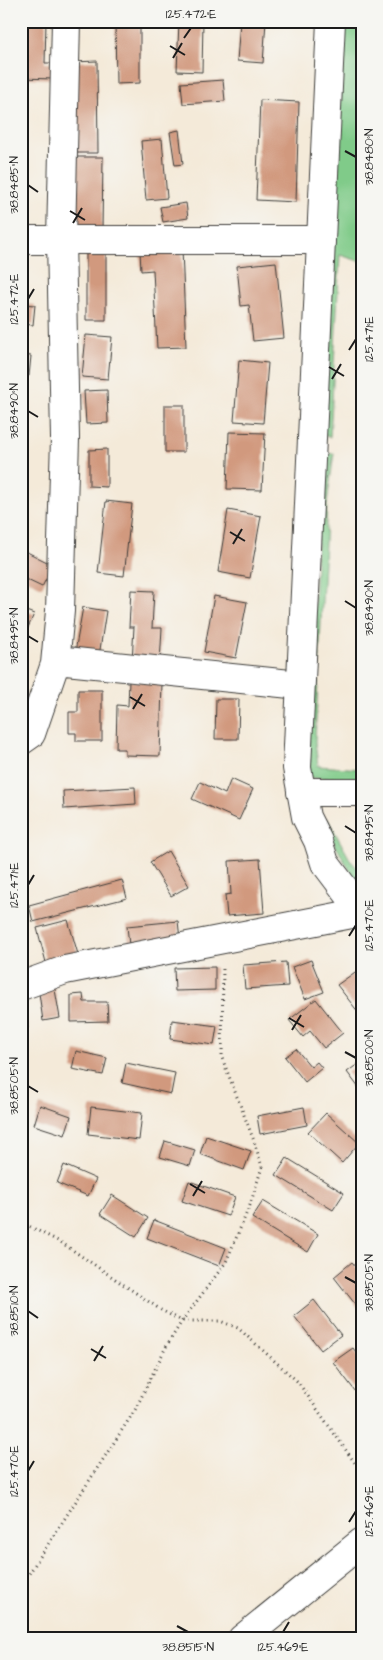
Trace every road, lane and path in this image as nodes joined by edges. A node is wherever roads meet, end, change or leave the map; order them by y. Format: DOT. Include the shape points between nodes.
graph roads {
  1 [pos="66,21"];
  2 [pos="331,21"];
  3 [pos="61,239"];
  4 [pos="21,240"];
  5 [pos="321,240"];
  6 [pos="55,664"];
  7 [pos="300,685"];
  8 [pos="21,741"];
  9 [pos="301,792"];
  10 [pos="362,792"];
  11 [pos="362,912"];
  12 [pos="224,939"];
  13 [pos="21,986"];
  14 [pos="21,1222"];
  15 [pos="182,1321"];
  16 [pos="362,1473"];
  17 [pos="362,1542"];
  18 [pos="21,1586"];
  19 [pos="242,1639"];
  1 -- 3 [label="street"];
  2 -- 5 [label="street"];
  3 -- 4 [label="street"];
  3 -- 5 [label="street"];
  3 -- 6 [label="street" via="65,438 60,611"];
  5 -- 7 [label="street"];
  6 -- 7 [label="street" via="66,661"];
  6 -- 8 [label="street" via="31,734"];
  7 -- 9 [label="street" via="297,768"];
  9 -- 10 [label="street"];
  9 -- 11 [label="street" via="306,818 325,863"];
  11 -- 12 [label="street"];
  12 -- 13 [label="street" via="65,970"];
  12 -- 15 [label="path" via="222,1058 262,1167 226,1262"];
  14 -- 15 [label="path" via="62,1243"];
  15 -- 16 [label="path" via="220,1322 238,1328 298,1382"];
  15 -- 18 [label="path" via="135,1410"];
  17 -- 19 [label="street"];
}
